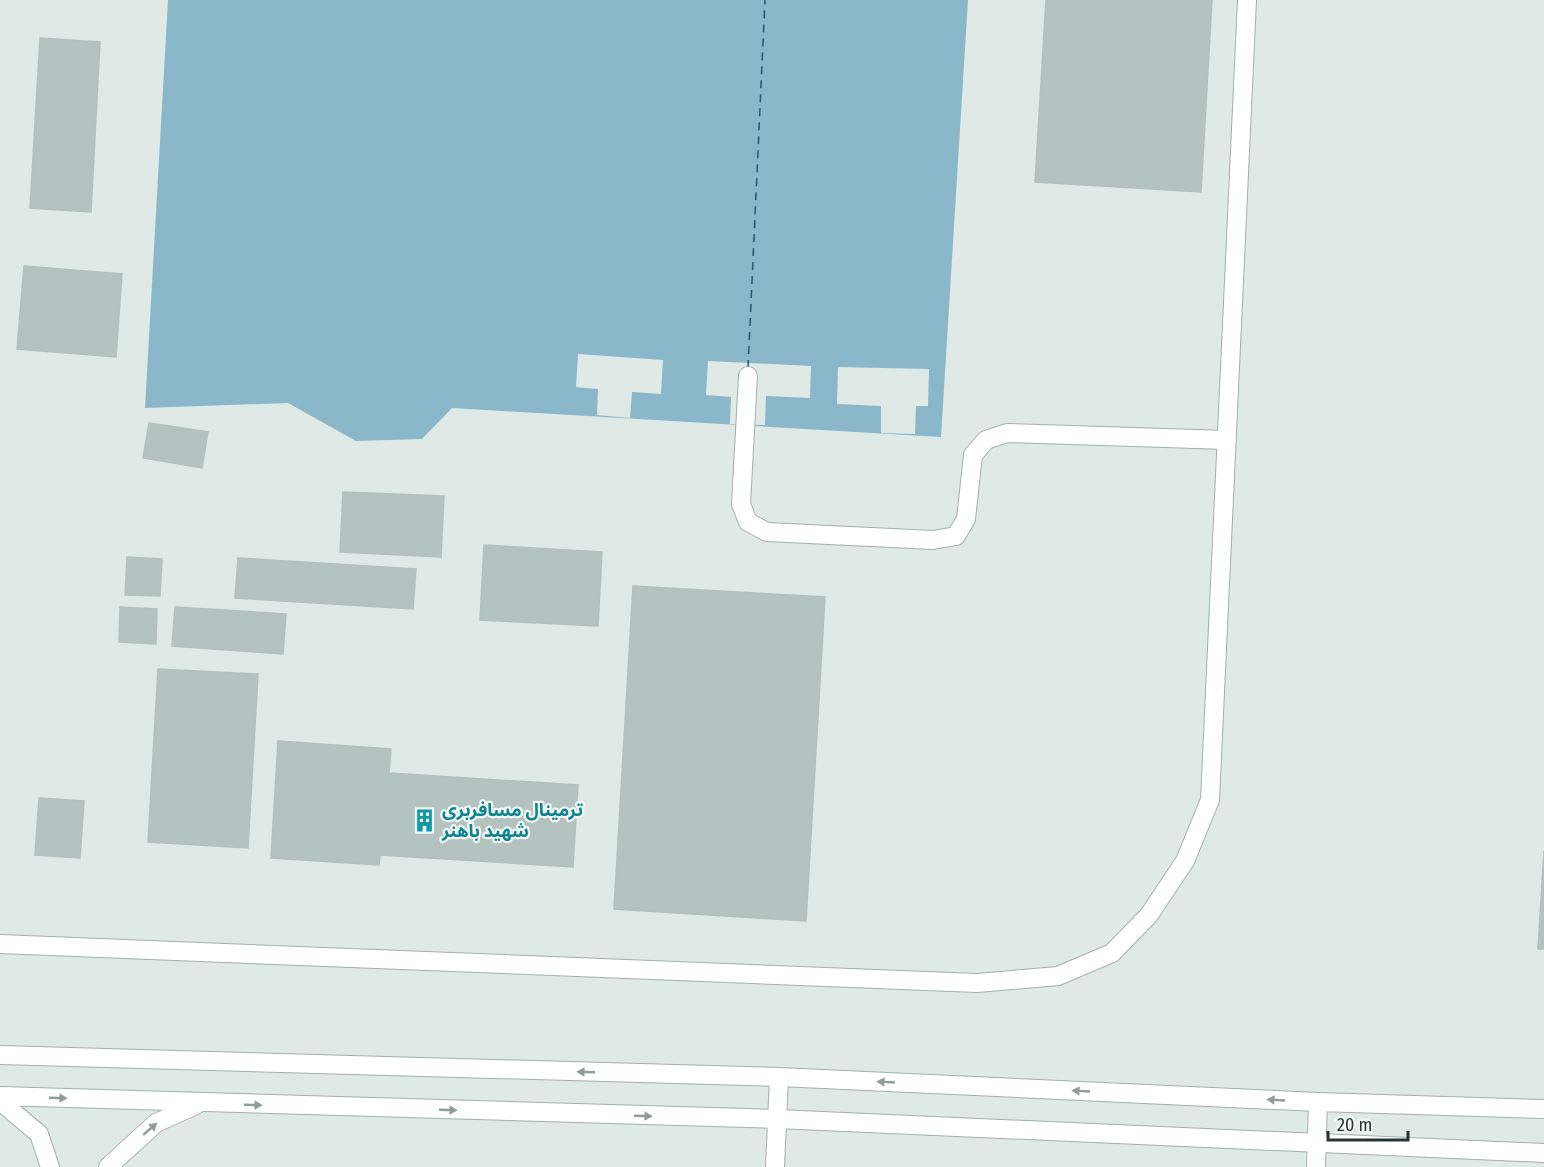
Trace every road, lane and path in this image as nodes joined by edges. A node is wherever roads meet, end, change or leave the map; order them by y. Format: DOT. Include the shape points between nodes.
graph roads {
  1 [pos="1247,0"];
  2 [pos="748,376"];
  3 [pos="1227,440"];
  4 [pos="0,944"];
  5 [pos="0,1055"];
  6 [pos="779,1077"];
  7 [pos="0,1096"];
  8 [pos="0,1101"];
  9 [pos="1317,1102"];
  10 [pos="200,1103"];
  11 [pos="1544,1109"];
  12 [pos="777,1119"];
  13 [pos="1318,1143"];
  14 [pos="1544,1153"];
  15 [pos="50,1167"];
  16 [pos="108,1167"];
  17 [pos="775,1167"];
  18 [pos="1316,1167"];
  1 -- 3 [label="street"];
  2 -- 3 [label="street" via="741,504 748,522 767,532 933,540 956,536 966,519 973,454 986,440 1007,433"];
  3 -- 4 [label="street" via="1210,800 1185,861 1149,915 1112,952 1058,976 977,983"];
  6 -- 5 [label="street, one-way"];
  9 -- 6 [label="street, one-way"];
  6 -- 12 [label="street"];
  7 -- 10 [label="street, one-way"];
  8 -- 15 [label="street" via="39,1134"];
  9 -- 11 [label="street"];
  9 -- 13 [label="street"];
  10 -- 12 [label="street, one-way"];
  16 -- 10 [label="street, one-way" via="156,1123"];
  12 -- 13 [label="street"];
  12 -- 17 [label="street"];
  13 -- 14 [label="street"];
  13 -- 18 [label="street"];
}
